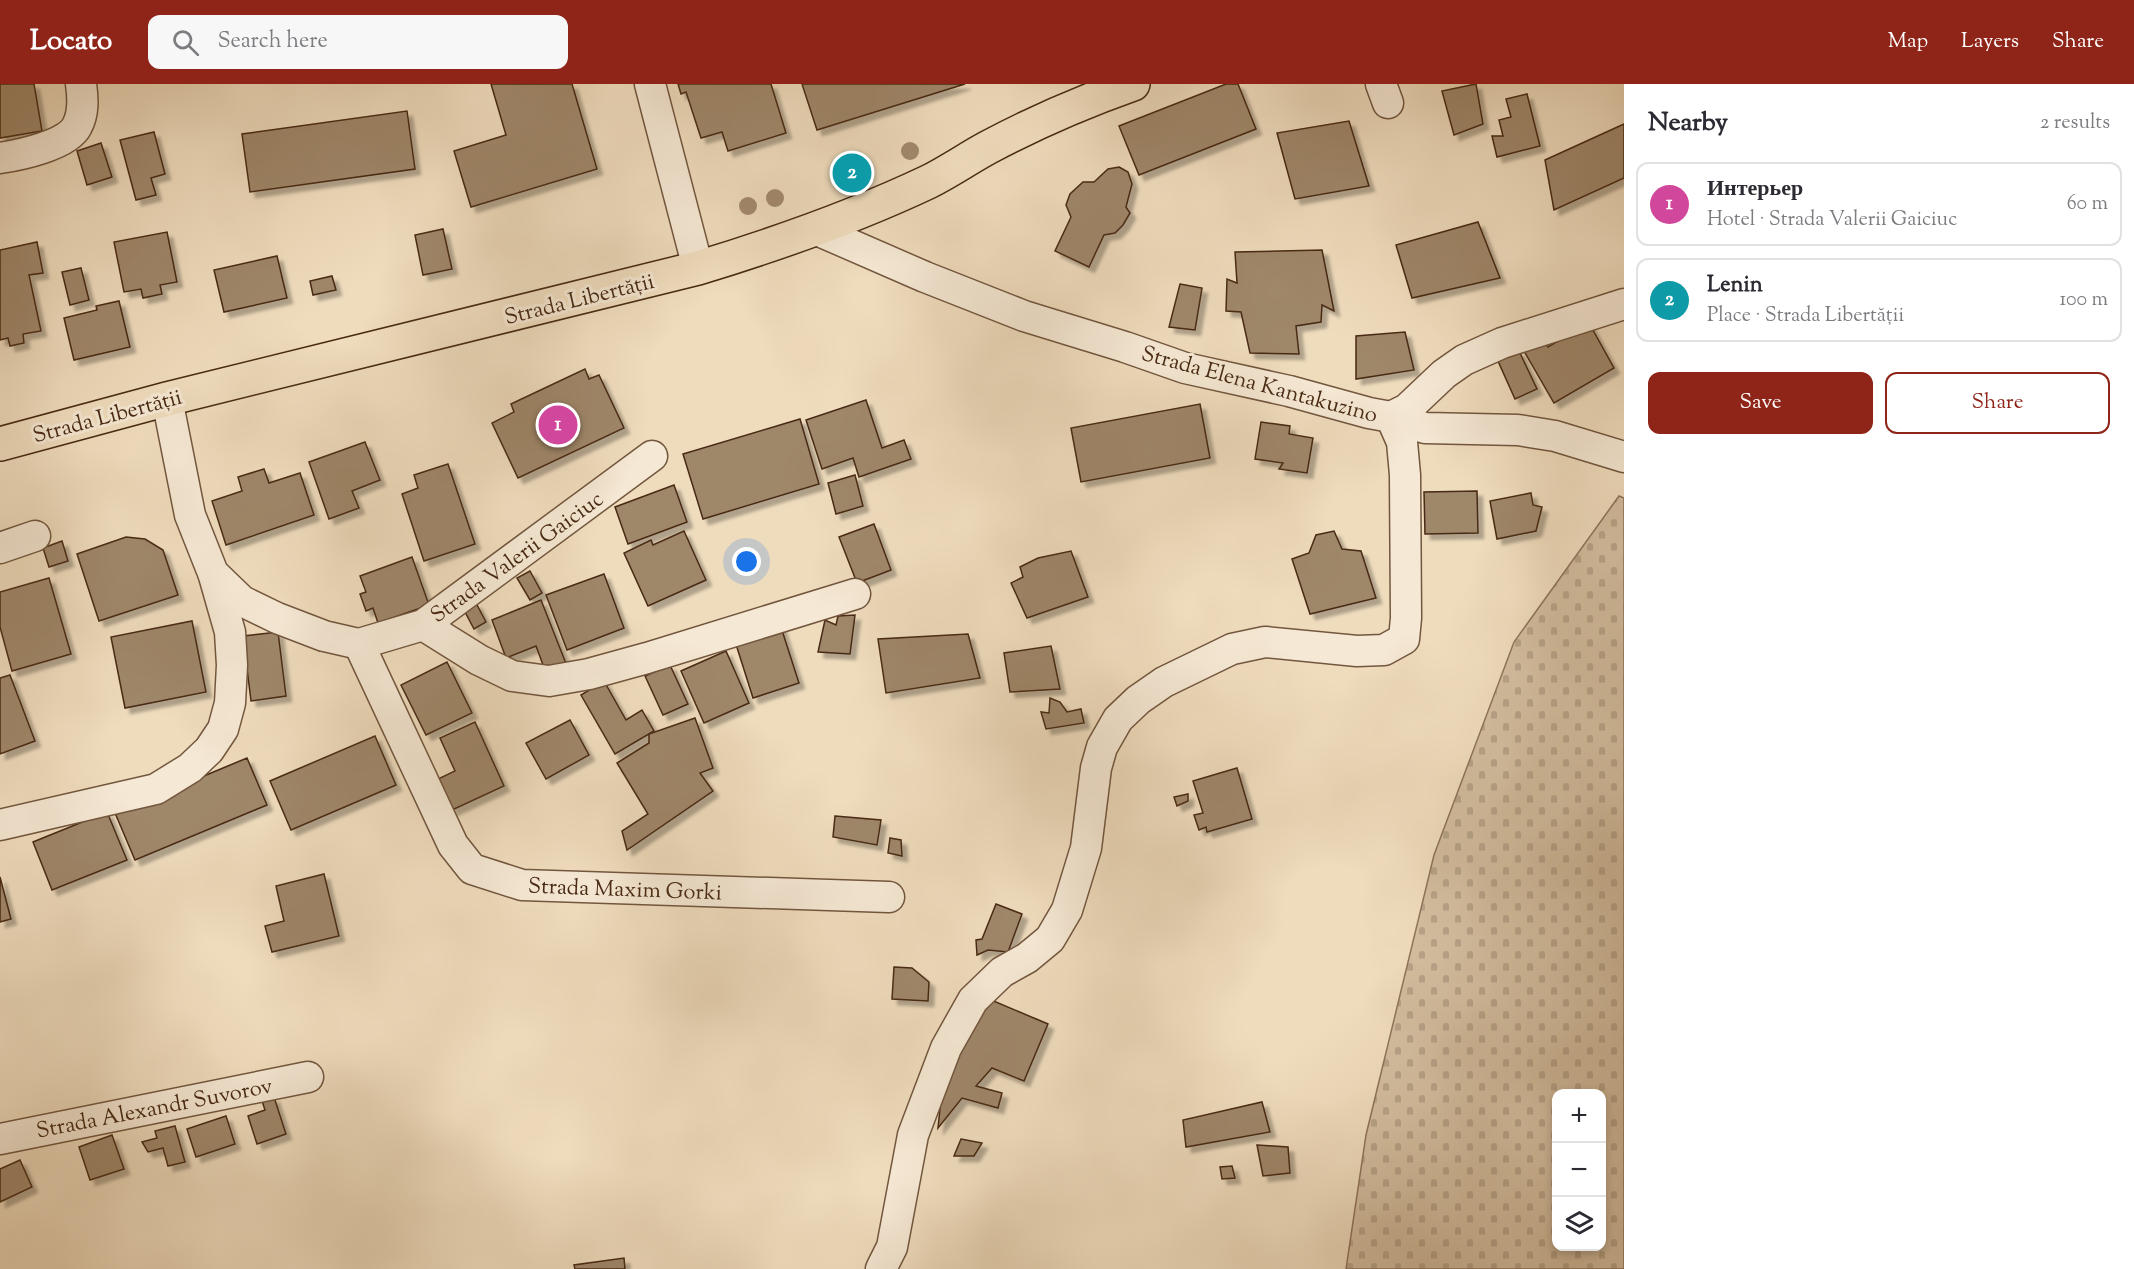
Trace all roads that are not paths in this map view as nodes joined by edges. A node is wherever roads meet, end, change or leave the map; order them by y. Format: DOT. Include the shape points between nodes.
graph roads {
  1 [pos="81,84"];
  2 [pos="650,84"];
  3 [pos="1133,84"];
  4 [pos="0,159"];
  5 [pos="817,230"];
  6 [pos="698,268"];
  7 [pos="1624,304"];
  8 [pos="167,399"];
  9 [pos="1391,417"];
  10 [pos="0,444"];
  11 [pos="651,456"];
  12 [pos="1624,457"];
  13 [pos="35,536"];
  14 [pos="0,548"];
  15 [pos="213,573"];
  16 [pos="855,594"];
  17 [pos="423,625"];
  18 [pos="359,644"];
  19 [pos="0,825"];
  20 [pos="889,897"];
  21 [pos="308,1077"];
  22 [pos="0,1139"];
  23 [pos="881,1269"];
  1 -- 4 [label="street" via="83,104 77,128 56,144"];
  2 -- 6 [label="street"];
  3 -- 5 [label="main road, Strada Libertății" via="1035,125 929,181"];
  5 -- 6 [label="main road, Strada Libertății"];
  5 -- 9 [label="street, Strada Elena Kantakuzino" via="1024,316 1185,368"];
  6 -- 8 [label="main road, Strada Libertății"];
  7 -- 9 [label="street, Strada Elena Kantakuzino" via="1502,343 1464,360 1407,409"];
  8 -- 10 [label="main road, Strada Libertății"];
  8 -- 15 [label="street, Strada Valerii Gaiciuc" via="190,514"];
  9 -- 12 [label="street" via="1425,428 1518,430 1555,436"];
  9 -- 23 [label="street" via="1402,442 1405,475 1404,639 1384,650 1265,642 1232,649 1164,682 1118,719 1102,747 1096,768 1086,848 1067,910 1050,939 1028,958 1002,972 973,1000 946,1048 913,1135 891,1247"];
  11 -- 17 [label="street, Strada Valerii Gaiciuc"];
  13 -- 14 [label="street"];
  15 -- 18 [label="street, Strada Valerii Gaiciuc" via="242,601 324,636"];
  15 -- 19 [label="street" via="230,632 232,665 230,703 223,729 209,750 190,768 156,789"];
  16 -- 17 [label="street" via="647,658 549,681 512,676"];
  17 -- 18 [label="street, Strada Valerii Gaiciuc"];
  18 -- 20 [label="street, Strada Maxim Gorki" via="453,845 472,869 522,885"];
  21 -- 22 [label="street, Strada Alexandr Suvorov"];
}
